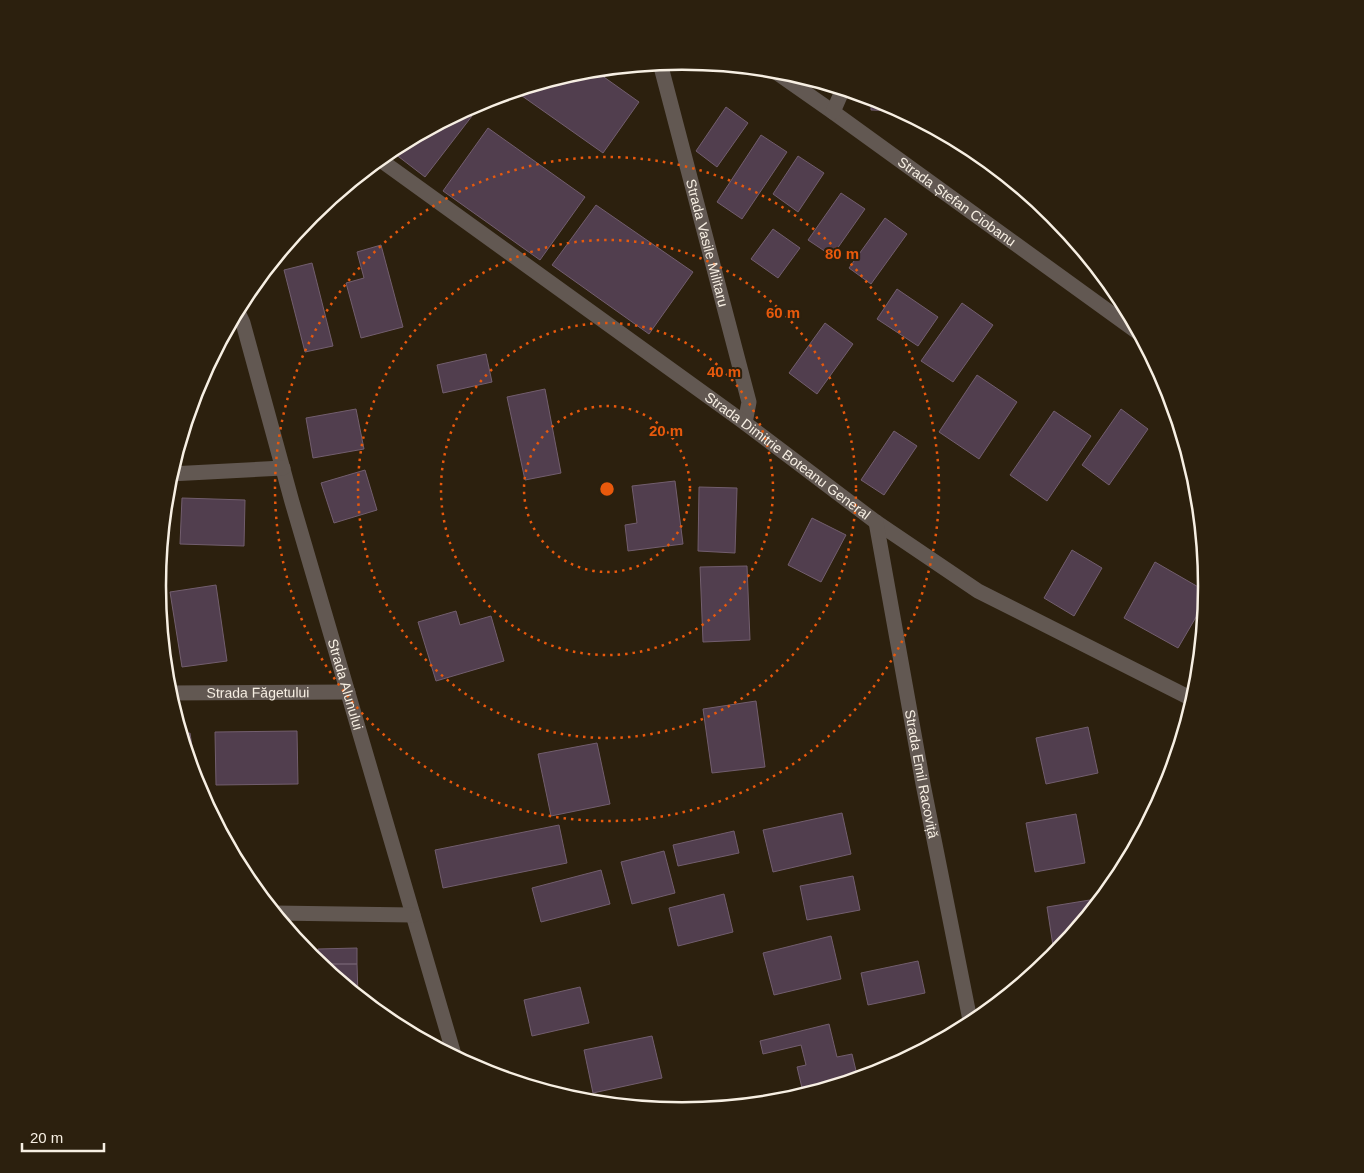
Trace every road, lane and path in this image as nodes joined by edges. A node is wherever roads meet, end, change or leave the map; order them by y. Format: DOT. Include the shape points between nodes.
graph roads {
  1 [pos="662,71"];
  2 [pos="790,82"];
  3 [pos="840,95"];
  4 [pos="833,112"];
  5 [pos="386,164"];
  6 [pos="241,319"];
  7 [pos="1127,324"];
  8 [pos="745,423"];
  9 [pos="282,468"];
  10 [pos="178,474"];
  11 [pos="876,522"];
  12 [pos="348,692"];
  13 [pos="176,693"];
  14 [pos="1187,696"];
  15 [pos="282,913"];
  16 [pos="413,915"];
  17 [pos="969,1016"];
  18 [pos="452,1049"];
  1 -- 8 [label="street, Strada Vasile Militaru" via="749,402"];
  2 -- 4 [label="street, Strada Ștefan Ciobanu"];
  3 -- 4 [label="street"];
  4 -- 7 [label="street, Strada Ștefan Ciobanu"];
  5 -- 8 [label="street, Strada Dimitrie Boteanu General"];
  6 -- 9 [label="street, Strada Alunului"];
  8 -- 11 [label="street, Strada Dimitrie Boteanu General"];
  9 -- 10 [label="street"];
  9 -- 12 [label="street, Strada Alunului"];
  11 -- 14 [label="street, Strada Dimitrie Boteanu General" via="978,590"];
  11 -- 17 [label="street, Strada Emil Racoviță"];
  12 -- 13 [label="street, Strada Făgetului"];
  12 -- 16 [label="street, Strada Alunului"];
  15 -- 16 [label="street"];
  16 -- 18 [label="street, Strada Alunului"];
}
